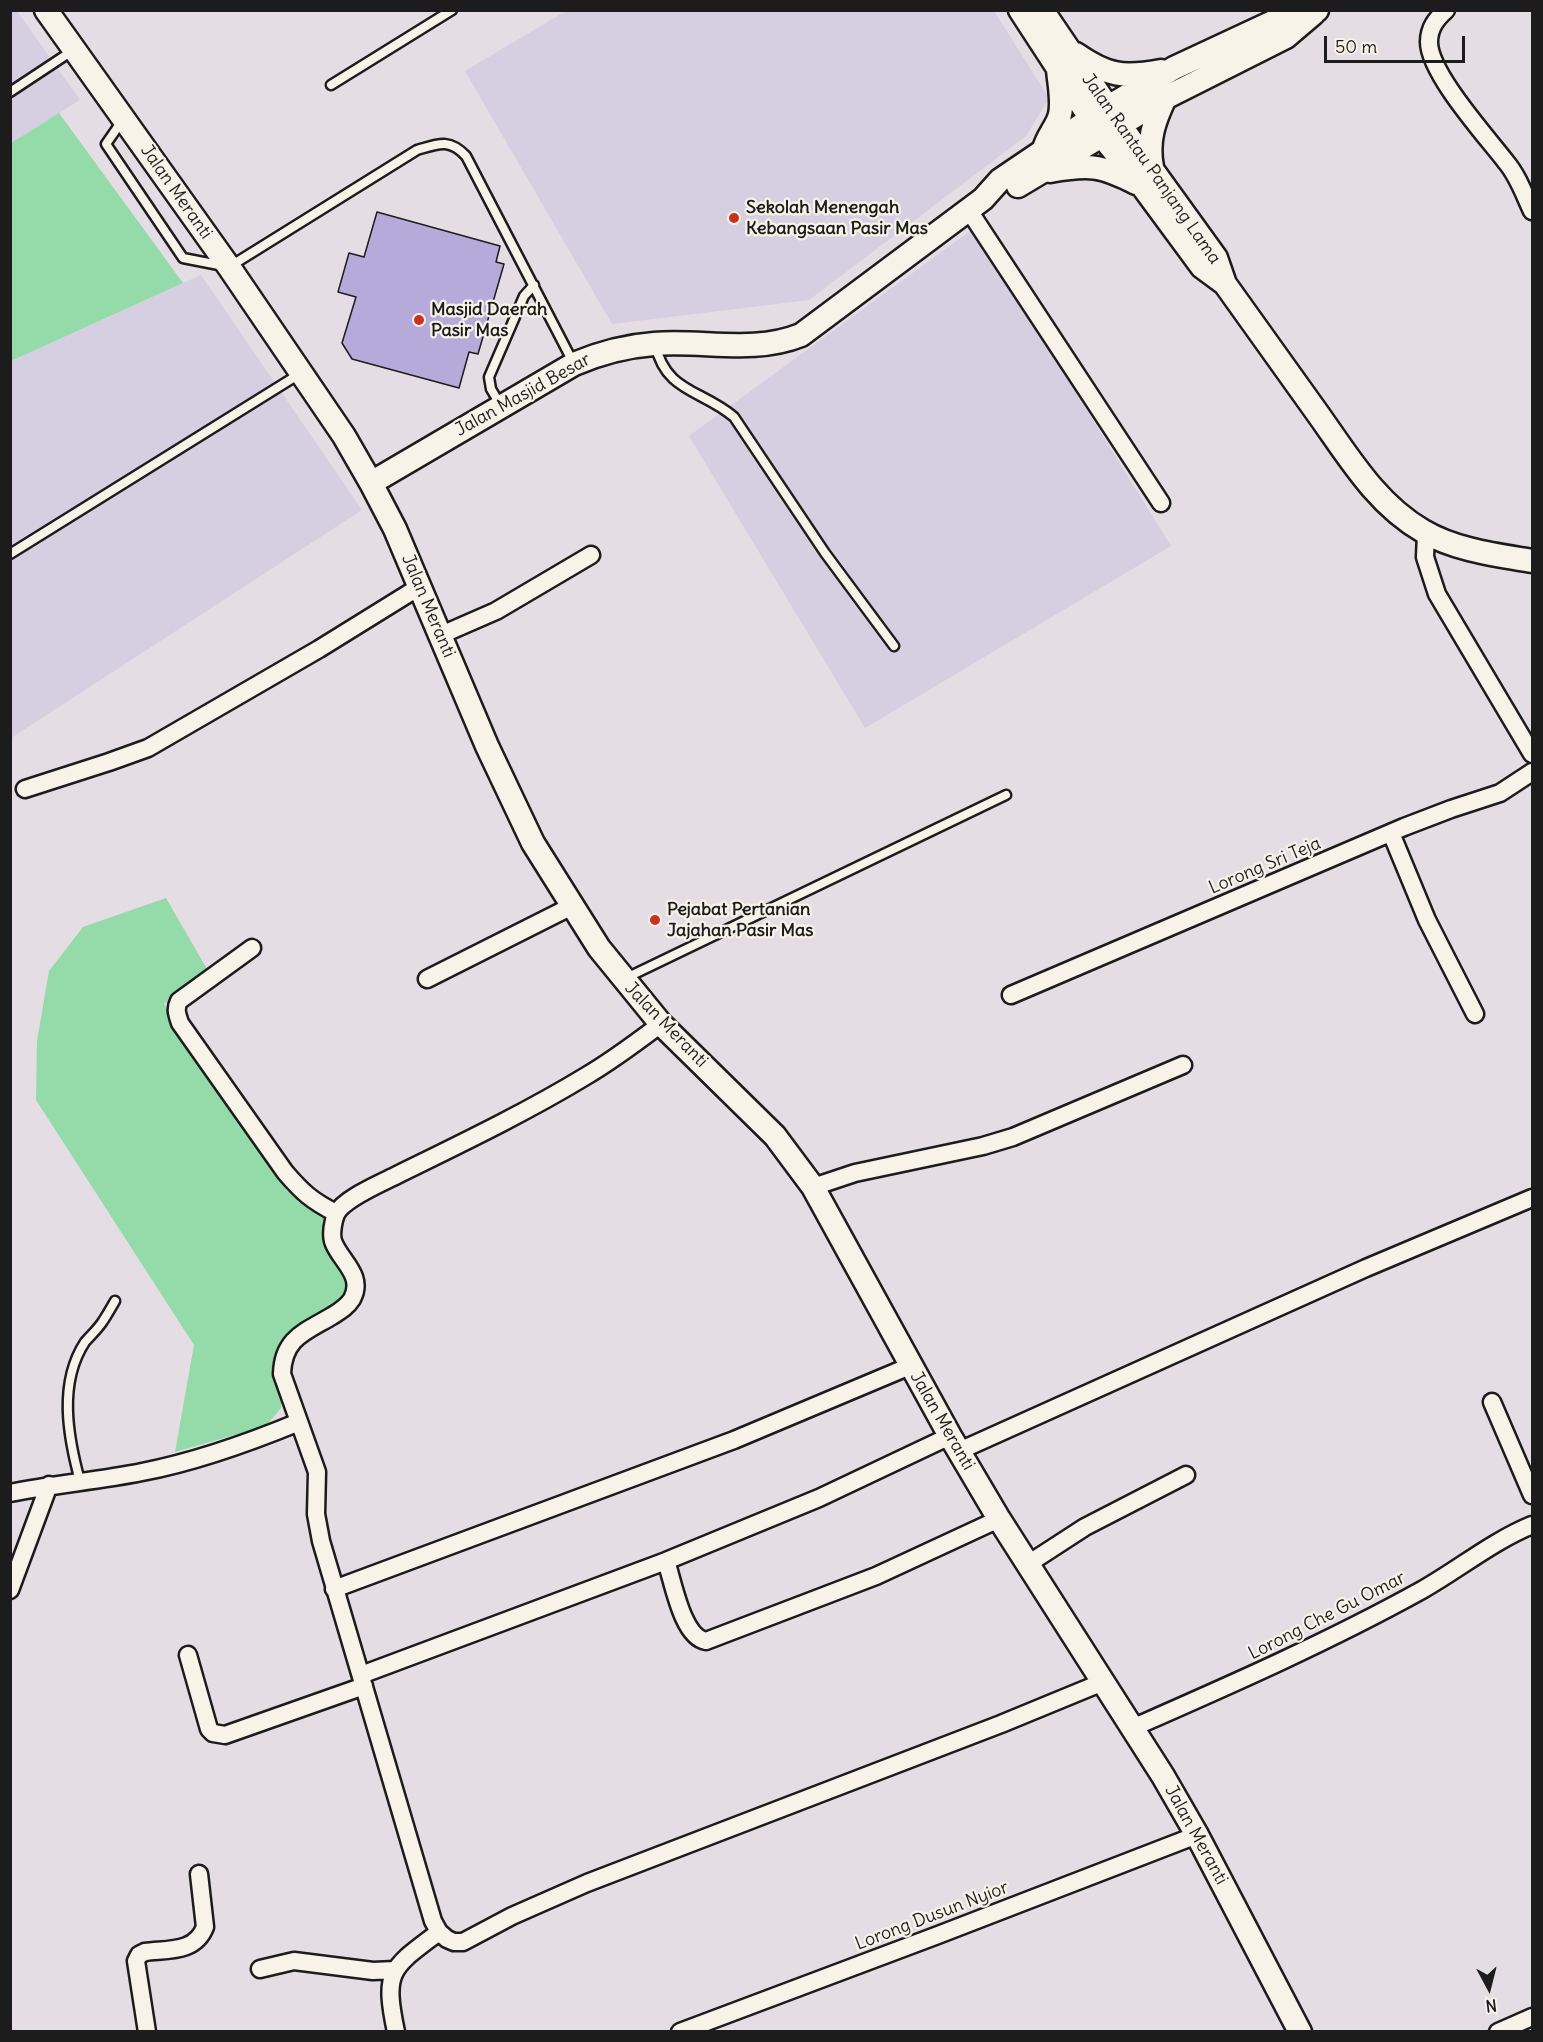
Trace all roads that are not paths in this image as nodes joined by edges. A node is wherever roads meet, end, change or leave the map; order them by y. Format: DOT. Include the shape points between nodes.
graph roads {
  1 [pos="46,10"];
  2 [pos="452,10"];
  3 [pos="1020,10"];
  4 [pos="1042,10"];
  5 [pos="1317,10"];
  6 [pos="1446,10"];
  7 [pos="75,49"];
  8 [pos="1063,57"];
  9 [pos="1174,68"];
  10 [pos="331,85"];
  11 [pos="10,92"];
  12 [pos="1165,98"];
  13 [pos="124,118"];
  14 [pos="1105,121"];
  15 [pos="1044,150"];
  16 [pos="1037,173"];
  17 [pos="1147,177"];
  18 [pos="976,204"];
  19 [pos="1533,210"];
  20 [pos="229,267"];
  21 [pos="534,285"];
  22 [pos="655,344"];
  23 [pos="574,364"];
  24 [pos="301,373"];
  25 [pos="501,406"];
  26 [pos="371,483"];
  27 [pos="1161,502"];
  28 [pos="1426,533"];
  29 [pos="10,554"];
  30 [pos="591,555"];
  31 [pos="1533,561"];
  32 [pos="419,587"];
  33 [pos="441,635"];
  34 [pos="894,646"];
  35 [pos="1533,754"];
  36 [pos="1533,772"];
  37 [pos="25,789"];
  38 [pos="1006,795"];
  39 [pos="1390,833"];
  40 [pos="572,906"];
  41 [pos="252,948"];
  42 [pos="427,979"];
  43 [pos="623,979"];
  44 [pos="1011,995"];
  45 [pos="1475,1014"];
  46 [pos="661,1024"];
  47 [pos="1183,1065"];
  48 [pos="813,1187"];
  49 [pos="1533,1198"];
  50 [pos="336,1213"];
  51 [pos="115,1301"];
  52 [pos="910,1366"];
  53 [pos="1492,1402"];
  54 [pos="299,1422"];
  55 [pos="954,1444"];
  56 [pos="1186,1475"];
  57 [pos="80,1481"];
  58 [pos="49,1485"];
  59 [pos="10,1493"];
  60 [pos="1533,1495"];
  61 [pos="999,1519"];
  62 [pos="1533,1525"];
  63 [pos="666,1561"];
  64 [pos="1028,1564"];
  65 [pos="334,1589"];
  66 [pos="10,1590"];
  67 [pos="188,1655"];
  68 [pos="362,1680"];
  69 [pos="1103,1682"];
  70 [pos="1132,1728"];
  71 [pos="1197,1835"];
  72 [pos="199,1874"];
  73 [pos="439,1932"];
  74 [pos="260,1969"];
  75 [pos="395,1970"];
  76 [pos="1533,2017"];
  77 [pos="147,2031"];
  78 [pos="396,2031"];
  79 [pos="680,2031"];
  80 [pos="1300,2031"];
  81 [pos="1498,2031"];
  1 -- 7 [label="street, Jalan Meranti"];
  2 -- 10 [label="lane"];
  3 -- 8 [label="street, Jalan Rantau Panjang Lama"];
  4 -- 8 [label="street, Jalan Rantau Panjang Lama"];
  5 -- 9 [label="street" via="1277,20"];
  5 -- 12 [label="street" via="1286,37"];
  6 -- 19 [label="street" via="1434,20 1429,41 1433,61 1475,125 1517,177"];
  7 -- 11 [label="lane"];
  7 -- 13 [label="street, Jalan Meranti"];
  8 -- 9 [label="street" via="1120,75"];
  8 -- 14 [label="street, Jalan Rantau Panjang Lama"];
  8 -- 15 [label="street" via="1059,118"];
  9 -- 14 [label="street"];
  12 -- 14 [label="street"];
  12 -- 17 [label="street" via="1152,130"];
  13 -- 20 [label="street, Jalan Meranti"];
  13 -- 20 [label="lane" via="106,144 183,258"];
  14 -- 15 [label="street"];
  14 -- 16 [label="street"];
  14 -- 17 [label="street, Jalan Rantau Panjang Lama"];
  15 -- 18 [label="street" via="1000,180"];
  16 -- 17 [label="street" via="1074,166"];
  16 -- 18 [label="street" via="1008,192"];
  17 -- 28 [label="street, Jalan Rantau Panjang Lama" via="1202,267 1225,284 1362,475 1387,505"];
  18 -- 22 [label="street, Jalan Masjid Besar" via="801,334 783,342"];
  18 -- 27 [label="street"];
  20 -- 21 [label="lane" via="417,150 448,144 458,147 466,156"];
  20 -- 24 [label="street, Jalan Meranti"];
  21 -- 23 [label="lane"];
  21 -- 25 [label="lane" via="524,296 489,377"];
  22 -- 23 [label="street, Jalan Masjid Besar" via="606,352"];
  22 -- 34 [label="lane" via="670,377 734,417 825,553"];
  23 -- 25 [label="street, Jalan Masjid Besar"];
  24 -- 26 [label="street, Jalan Meranti"];
  24 -- 29 [label="lane"];
  25 -- 26 [label="street, Jalan Masjid Besar"];
  26 -- 32 [label="street, Jalan Meranti"];
  28 -- 31 [label="street, Jalan Rantau Panjang Lama" via="1482,552"];
  28 -- 35 [label="street" via="1425,557 1437,594"];
  30 -- 33 [label="street" via="496,612"];
  32 -- 33 [label="street, Jalan Meranti"];
  32 -- 37 [label="street" via="147,748"];
  33 -- 40 [label="street, Jalan Meranti" via="528,832"];
  36 -- 39 [label="street, Lorong Sri Teja" via="1500,793"];
  38 -- 43 [label="lane"];
  39 -- 44 [label="street, Lorong Sri Teja"];
  39 -- 45 [label="street" via="1427,920"];
  40 -- 42 [label="street"];
  40 -- 43 [label="street, Jalan Meranti"];
  41 -- 50 [label="street" via="179,1001 177,1016 302,1193"];
  43 -- 46 [label="street, Jalan Meranti"];
  46 -- 48 [label="street, Jalan Meranti" via="775,1136"];
  46 -- 50 [label="street" via="586,1076 370,1189"];
  47 -- 48 [label="street" via="1013,1137 855,1173"];
  48 -- 52 [label="street, Jalan Meranti"];
  49 -- 55 [label="street"];
  50 -- 54 [label="street" via="333,1241 350,1266 354,1296 346,1307 294,1338 287,1348 282,1374"];
  51 -- 57 [label="lane" via="85,1343 70,1379 70,1434"];
  52 -- 55 [label="street, Jalan Meranti"];
  52 -- 65 [label="street" via="734,1440"];
  53 -- 60 [label="street"];
  54 -- 57 [label="street" via="187,1461"];
  54 -- 65 [label="street" via="317,1472 316,1514"];
  55 -- 61 [label="street, Jalan Meranti"];
  55 -- 63 [label="street"];
  56 -- 64 [label="street" via="1085,1527"];
  57 -- 58 [label="street"];
  58 -- 59 [label="street"];
  58 -- 66 [label="street"];
  61 -- 63 [label="street" via="876,1576 706,1641 692,1634"];
  61 -- 64 [label="street, Jalan Meranti"];
  62 -- 70 [label="street, Lorong Che Gu Omar" via="1424,1589 1309,1649"];
  63 -- 68 [label="street"];
  64 -- 69 [label="street, Jalan Meranti"];
  65 -- 68 [label="street"];
  67 -- 68 [label="street" via="209,1729 219,1735"];
  68 -- 73 [label="street"];
  69 -- 70 [label="street, Jalan Meranti"];
  69 -- 73 [label="street" via="587,1883 463,1942 454,1942"];
  70 -- 71 [label="street, Jalan Meranti"];
  71 -- 79 [label="street, Lorong Dusun Nyior"];
  71 -- 80 [label="street, Jalan Meranti"];
  72 -- 77 [label="street" via="205,1927 202,1936 190,1946 145,1952 136,1960"];
  73 -- 75 [label="street" via="404,1958"];
  74 -- 75 [label="street" via="294,1961"];
  75 -- 78 [label="street" via="390,1993"];
  76 -- 81 [label="street"];
}
